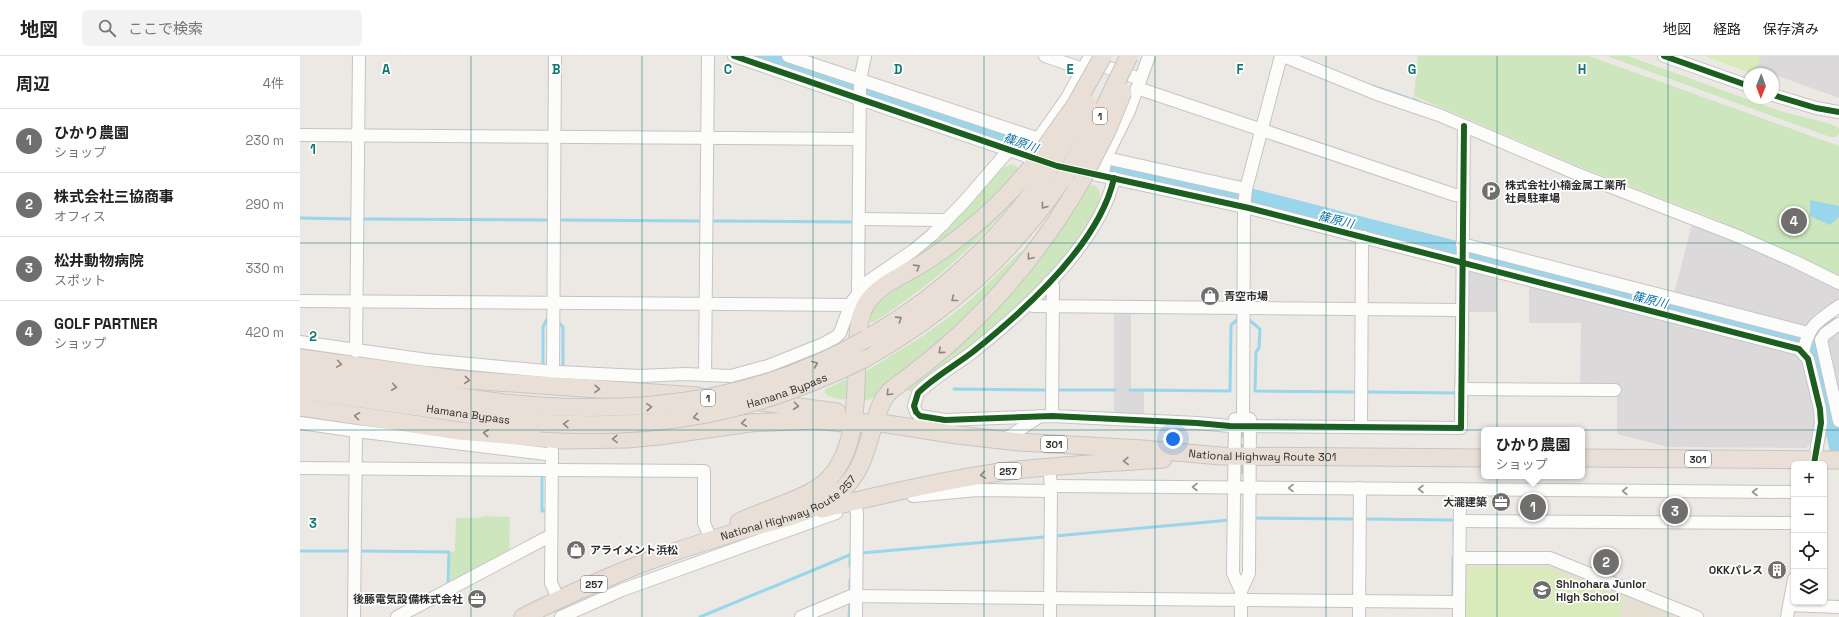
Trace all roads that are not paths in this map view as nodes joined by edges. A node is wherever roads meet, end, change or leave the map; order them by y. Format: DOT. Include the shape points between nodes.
graph roads {
  1 [pos="359,56"];
  2 [pos="555,56"];
  3 [pos="708,56"];
  4 [pos="734,56"];
  5 [pos="788,56"];
  6 [pos="865,56"];
  7 [pos="1045,56"];
  8 [pos="1112,56"];
  9 [pos="1129,56"];
  10 [pos="1136,56"];
  11 [pos="1149,56"];
  12 [pos="1282,56"];
  13 [pos="1664,56"];
  14 [pos="1091,60"];
  15 [pos="860,81"];
  16 [pos="1139,83"];
  17 [pos="1743,84"];
  18 [pos="1779,97"];
  19 [pos="860,98"];
  20 [pos="1839,112"];
  21 [pos="1464,126"];
  22 [pos="1262,130"];
  23 [pos="300,135"];
  24 [pos="358,136"];
  25 [pos="554,137"];
  26 [pos="706,138"];
  27 [pos="860,139"];
  28 [pos="1035,148"];
  29 [pos="1009,150"];
  30 [pos="1106,166"];
  31 [pos="1463,195"];
  32 [pos="1245,197"];
  33 [pos="859,219"];
  34 [pos="944,224"];
  35 [pos="1364,237"];
  36 [pos="1462,253"];
  37 [pos="1049,282"];
  38 [pos="1839,283"];
  39 [pos="858,292"];
  40 [pos="300,301"];
  41 [pos="357,301"];
  42 [pos="1029,302"];
  43 [pos="553,303"];
  44 [pos="706,304"];
  45 [pos="851,305"];
  46 [pos="1052,307"];
  47 [pos="1839,307"];
  48 [pos="1362,309"];
  49 [pos="1462,310"];
  50 [pos="1243,313"];
  51 [pos="1839,324"];
  52 [pos="300,342"];
  53 [pos="1805,342"];
  54 [pos="356,350"];
  55 [pos="300,358"];
  56 [pos="300,374"];
  57 [pos="705,375"];
  58 [pos="553,378"];
  59 [pos="1461,389"];
  60 [pos="300,390"];
  61 [pos="1615,390"];
  62 [pos="300,407"];
  63 [pos="540,414"];
  64 [pos="1046,416"];
  65 [pos="854,419"];
  66 [pos="1839,421"];
  67 [pos="875,422"];
  68 [pos="300,423"];
  69 [pos="1242,424"];
  70 [pos="1361,427"];
  71 [pos="356,432"];
  72 [pos="1004,440"];
  73 [pos="551,446"];
  74 [pos="1235,456"];
  75 [pos="1481,458"];
  76 [pos="1585,458"];
  77 [pos="1839,460"];
  78 [pos="1814,461"];
  79 [pos="1826,461"];
  80 [pos="1791,462"];
  81 [pos="1049,467"];
  82 [pos="300,468"];
  83 [pos="355,468"];
  84 [pos="546,470"];
  85 [pos="558,470"];
  86 [pos="1051,488"];
  87 [pos="1360,488"];
  88 [pos="1242,489"];
  89 [pos="1460,489"];
  90 [pos="1791,492"];
  91 [pos="854,504"];
  92 [pos="552,511"];
  93 [pos="756,514"];
  94 [pos="798,515"];
  95 [pos="1460,521"];
  96 [pos="1791,523"];
  97 [pos="709,535"];
  98 [pos="552,538"];
  99 [pos="666,555"];
  100 [pos="1460,558"];
  101 [pos="856,596"];
  102 [pos="1241,596"];
  103 [pos="1050,598"];
  104 [pos="1791,598"];
  105 [pos="1359,602"];
  106 [pos="1459,602"];
  107 [pos="1790,605"];
  108 [pos="1839,606"];
  109 [pos="553,607"];
  110 [pos="354,617"];
  111 [pos="397,617"];
  112 [pos="523,617"];
  113 [pos="561,617"];
  114 [pos="801,617"];
  115 [pos="856,617"];
  116 [pos="1050,617"];
  117 [pos="1241,617"];
  118 [pos="1359,617"];
  119 [pos="1459,617"];
  120 [pos="1697,617"];
  121 [pos="1787,617"];
  1 -- 24 [label="street"];
  2 -- 25 [label="street"];
  3 -- 26 [label="street"];
  4 -- 19 [label="street"];
  5 -- 15 [label="street"];
  6 -- 15 [label="street"];
  7 -- 14 [label="street"];
  63 -- 8 [label="highway, Hamana Bypass / 1, one-way, bridge" via="655,406 715,397 802,370 866,339 908,313 978,256 1019,211 1049,170 1078,123"];
  9 -- 63 [label="highway, Hamana Bypass / 1, one-way, bridge" via="1099,118 1066,174 1032,222 967,288 891,343 822,379 786,393 718,412 626,425"];
  10 -- 67 [label="highway, National Highway Route 257, one-way, bridge" via="1116,111 1083,178 1052,228 1011,281 966,329 890,391 880,406"];
  11 -- 16 [label="street"];
  12 -- 21 [label="street"];
  12 -- 22 [label="street"];
  13 -- 17 [label="street"];
  14 -- 16 [label="street"];
  14 -- 28 [label="street"];
  14 -- 28 [label="highway, National Highway Route 257, bridge" via="1076,104"];
  15 -- 19 [label="street"];
  15 -- 28 [label="street"];
  16 -- 22 [label="street"];
  16 -- 30 [label="street"];
  18 -- 20 [label="street" via="1805,106"];
  19 -- 27 [label="street"];
  19 -- 29 [label="street"];
  21 -- 31 [label="street"];
  21 -- 38 [label="street" via="1575,174 1755,244"];
  22 -- 31 [label="street" via="1455,195"];
  22 -- 32 [label="street"];
  23 -- 24 [label="street"];
  24 -- 25 [label="street"];
  24 -- 41 [label="street"];
  25 -- 26 [label="street"];
  25 -- 43 [label="street"];
  26 -- 27 [label="street"];
  26 -- 44 [label="street"];
  27 -- 33 [label="street"];
  28 -- 29 [label="street"];
  28 -- 30 [label="street"];
  28 -- 30 [label="street" via="1057,166"];
  65 -- 28 [label="highway, National Highway Route 257, one-way" via="859,327 869,300 883,287 927,261 974,226 1002,200"];
  29 -- 34 [label="street"];
  30 -- 32 [label="street"];
  30 -- 32 [label="street"];
  30 -- 37 [label="street" via="1111,190 1087,235"];
  31 -- 36 [label="street"];
  32 -- 35 [label="street"];
  32 -- 50 [label="street"];
  33 -- 34 [label="street" via="941,220"];
  33 -- 39 [label="street"];
  34 -- 39 [label="street"];
  35 -- 36 [label="street"];
  35 -- 48 [label="street"];
  36 -- 49 [label="street"];
  36 -- 53 [label="street"];
  36 -- 53 [label="street" via="1794,348"];
  37 -- 42 [label="street"];
  37 -- 46 [label="street" via="1053,286"];
  39 -- 45 [label="street"];
  40 -- 41 [label="street"];
  41 -- 43 [label="street"];
  41 -- 54 [label="street"];
  42 -- 46 [label="street" via="1032,306"];
  42 -- 64 [label="street" via="974,351 918,393 914,406 920,416 945,420"];
  43 -- 44 [label="street"];
  43 -- 58 [label="street"];
  44 -- 45 [label="street"];
  44 -- 57 [label="street"];
  45 -- 57 [label="street" via="840,333 823,344 796,356 738,375"];
  46 -- 50 [label="street"];
  46 -- 64 [label="street"];
  47 -- 53 [label="street" via="1815,324"];
  48 -- 49 [label="street"];
  48 -- 50 [label="street"];
  48 -- 70 [label="street"];
  49 -- 59 [label="street"];
  50 -- 69 [label="street"];
  51 -- 66 [label="street" via="1821,340"];
  52 -- 54 [label="street"];
  53 -- 78 [label="street" via="1821,416"];
  54 -- 58 [label="street"];
  55 -- 58 [label="highway, one-way" via="425,376"];
  56 -- 63 [label="highway, Hamana Bypass / 1, one-way" via="473,399"];
  57 -- 58 [label="street"];
  58 -- 65 [label="highway, one-way" via="710,397"];
  59 -- 61 [label="street"];
  59 -- 70 [label="street" via="1461,428"];
  60 -- 63 [label="highway, Hamana Bypass / 1" via="494,418"];
  73 -- 62 [label="highway, one-way"];
  64 -- 69 [label="street"];
  64 -- 72 [label="street"];
  65 -- 67 [label="highway, National Highway Route 301"];
  65 -- 73 [label="highway, one-way" via="772,421 651,437 595,440"];
  65 -- 93 [label="highway, National Highway Route 257 / 257" via="841,463 826,482 805,495"];
  67 -- 72 [label="highway, National Highway Route 301 / 301"];
  67 -- 93 [label="highway, 257" via="866,424 861,429 849,467 832,487 808,500"];
  67 -- 94 [label="highway, National Highway Route 257 / 257" via="862,463 851,480 829,500"];
  68 -- 71 [label="street"];
  69 -- 70 [label="street"];
  69 -- 74 [label="street"];
  71 -- 73 [label="street"];
  71 -- 83 [label="street"];
  72 -- 74 [label="highway, National Highway Route 301 / 301"];
  73 -- 84 [label="street"];
  73 -- 85 [label="street"];
  73 -- 92 [label="street"];
  74 -- 75 [label="highway, National Highway Route 301 / 301"];
  74 -- 81 [label="highway, 257, one-way"];
  74 -- 88 [label="street"];
  76 -- 80 [label="highway, 301"];
  77 -- 79 [label="highway, 301"];
  81 -- 86 [label="street"];
  81 -- 91 [label="highway, 257, one-way" via="944,482"];
  82 -- 83 [label="street"];
  83 -- 84 [label="street"];
  83 -- 110 [label="street"];
  84 -- 92 [label="street" via="546,492"];
  85 -- 92 [label="street" via="558,492"];
  85 -- 97 [label="street" via="704,471 704,523"];
  88 -- 86 [label="street, one-way"];
  86 -- 91 [label="street" via="952,491"];
  86 -- 103 [label="street"];
  87 -- 88 [label="street, one-way"];
  89 -- 87 [label="street, one-way"];
  87 -- 105 [label="street"];
  88 -- 102 [label="street" via="1249,573"];
  90 -- 89 [label="street, one-way"];
  89 -- 95 [label="street"];
  91 -- 94 [label="highway, 257"];
  91 -- 101 [label="street" via="857,513"];
  91 -- 113 [label="street" via="622,590"];
  92 -- 98 [label="street"];
  93 -- 97 [label="highway, National Highway Route 257 / 257"];
  94 -- 99 [label="highway, National Highway Route 257 / 257"];
  95 -- 96 [label="street"];
  95 -- 100 [label="street"];
  97 -- 99 [label="highway, National Highway Route 257 / 257"];
  98 -- 109 [label="street"];
  98 -- 111 [label="street" via="546,538"];
  99 -- 109 [label="highway, National Highway Route 257 / 257"];
  100 -- 106 [label="street"];
  100 -- 120 [label="street" via="1550,558"];
  101 -- 103 [label="street"];
  101 -- 114 [label="street"];
  101 -- 115 [label="street"];
  102 -- 103 [label="street"];
  102 -- 105 [label="street"];
  102 -- 117 [label="street"];
  103 -- 116 [label="street"];
  104 -- 107 [label="street"];
  105 -- 106 [label="street"];
  105 -- 118 [label="street"];
  106 -- 119 [label="street"];
  107 -- 108 [label="street"];
  107 -- 121 [label="street"];
  109 -- 112 [label="highway, National Highway Route 257 / 257"];
}
